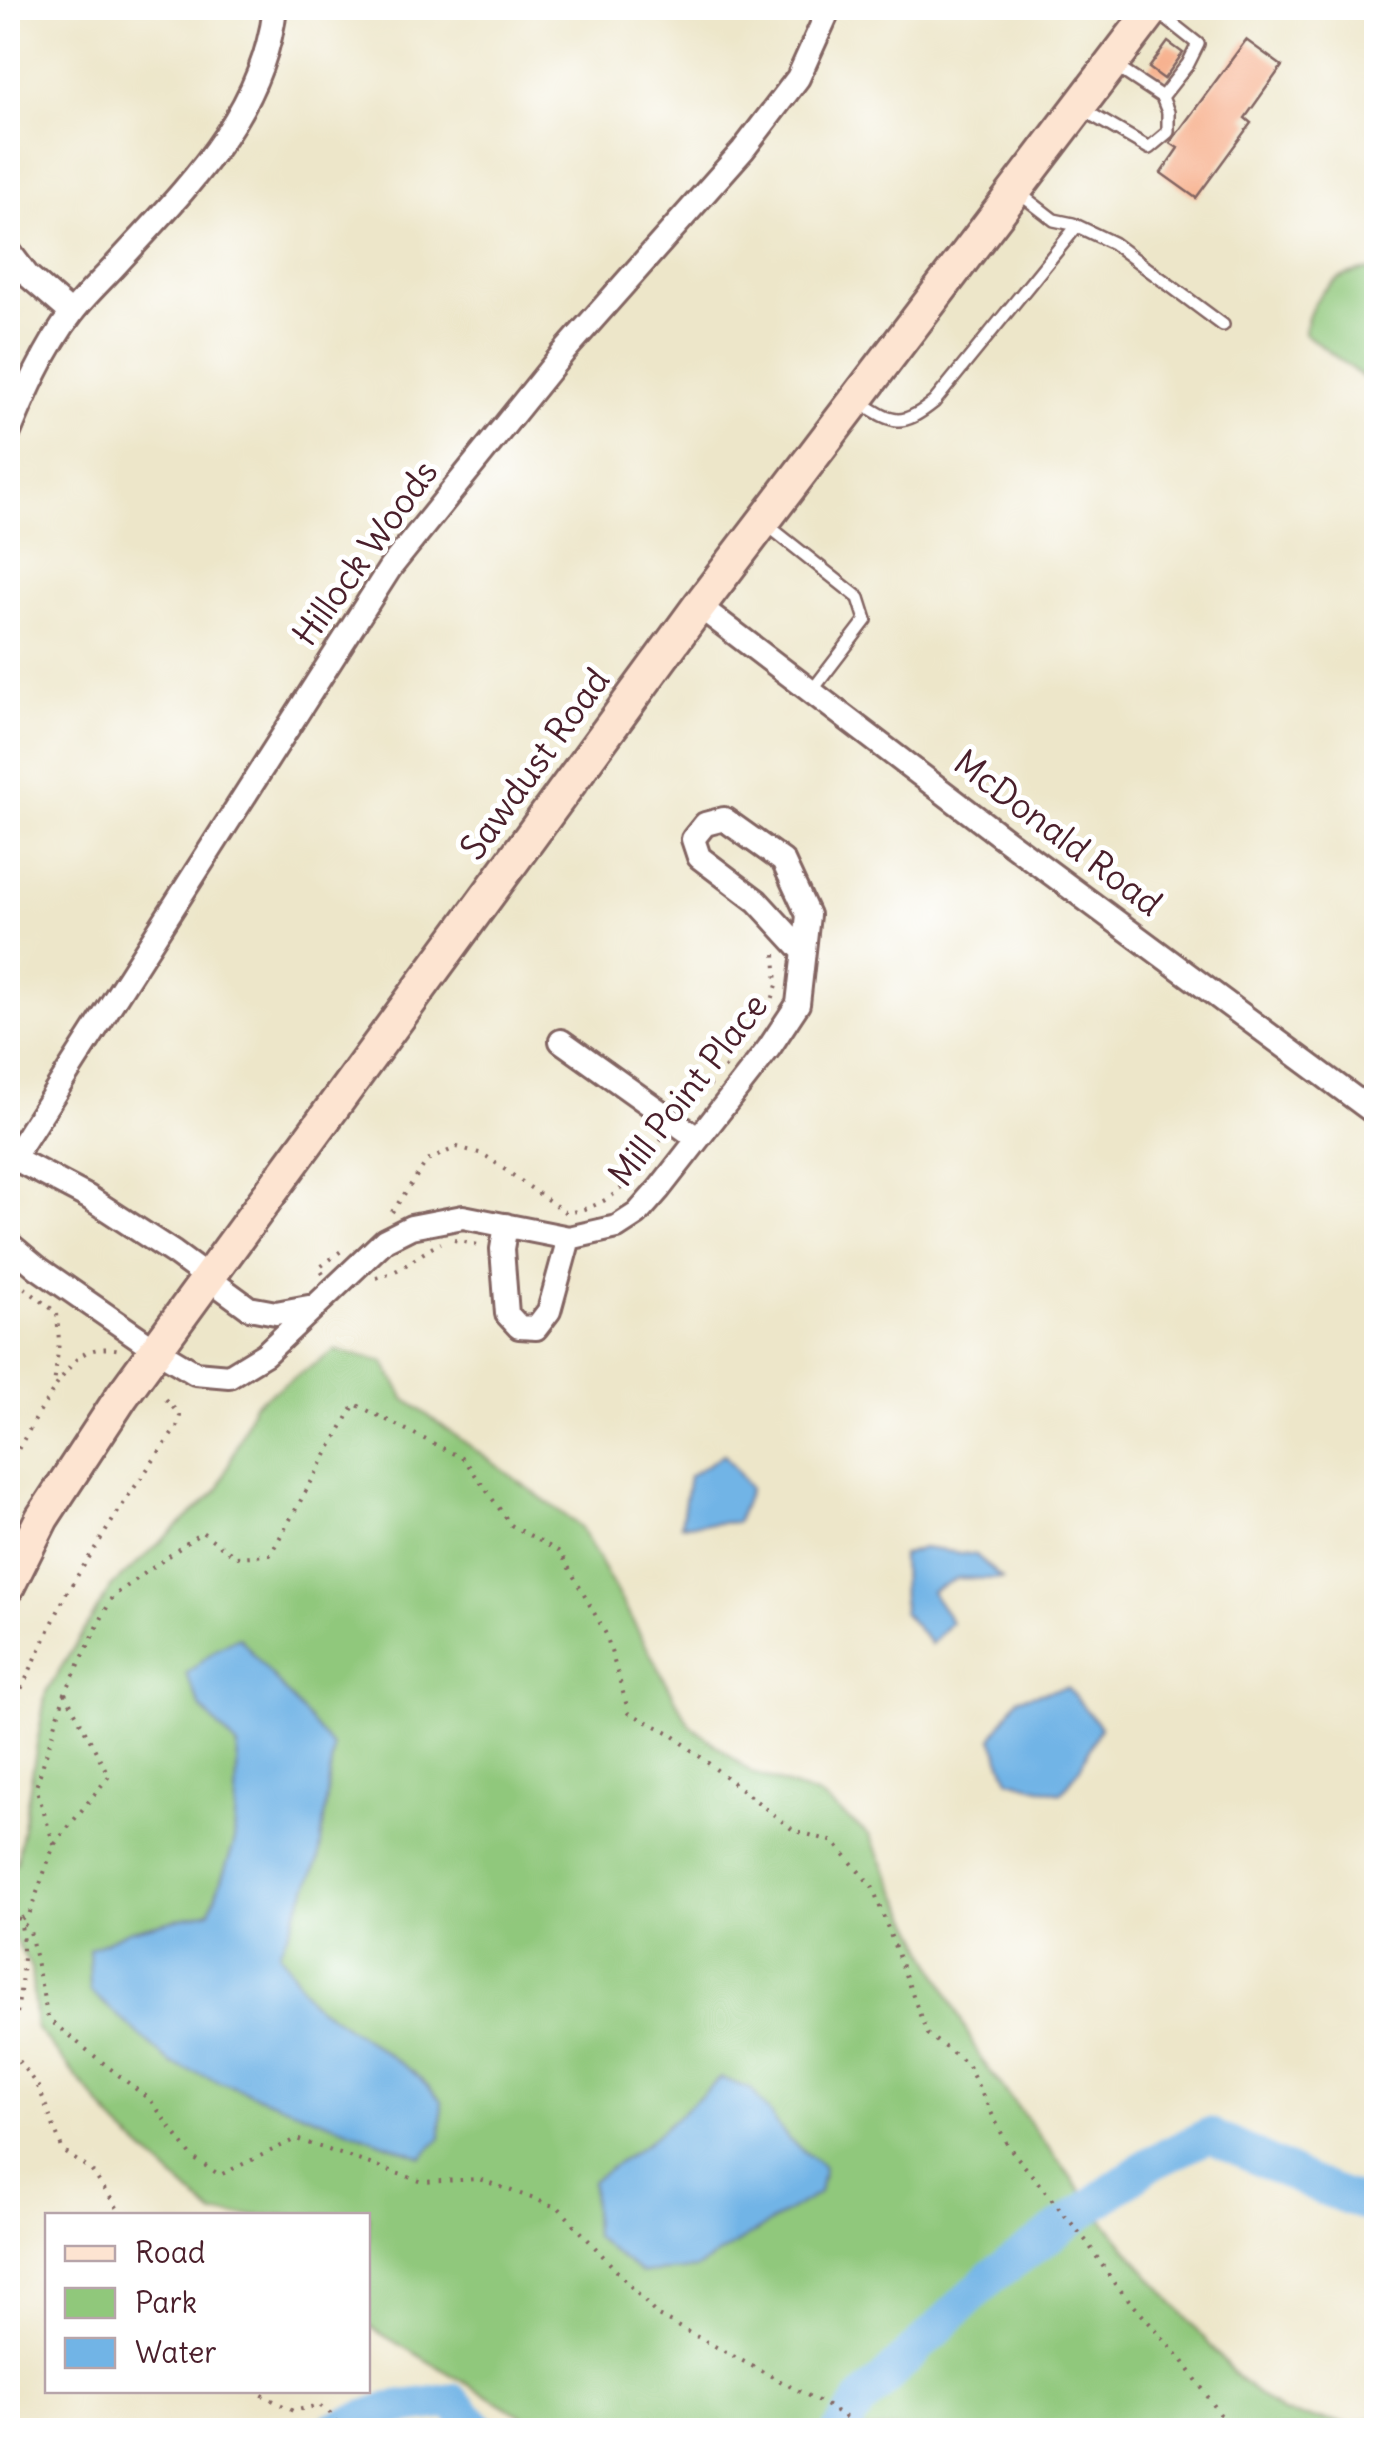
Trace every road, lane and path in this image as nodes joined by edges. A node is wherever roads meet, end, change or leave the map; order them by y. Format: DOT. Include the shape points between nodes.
graph roads {
  1 [pos="275,8"];
  2 [pos="1154,8"];
  3 [pos="826,16"];
  4 [pos="1112,64"];
  5 [pos="1162,97"];
  6 [pos="1078,107"];
  7 [pos="1015,190"];
  8 [pos="1077,226"];
  9 [pos="8,250"];
  10 [pos="72,314"];
  11 [pos="1223,324"];
  12 [pos="856,400"];
  13 [pos="8,435"];
  14 [pos="763,522"];
  15 [pos="699,606"];
  16 [pos="812,692"];
  17 [pos="803,950"];
  18 [pos="775,954"];
  19 [pos="561,1041"];
  20 [pos="1376,1114"];
  21 [pos="675,1122"];
  22 [pos="697,1138"];
  23 [pos="9,1159"];
  24 [pos="386,1219"];
  25 [pos="504,1237"];
  26 [pos="569,1238"];
  27 [pos="8,1243"];
  28 [pos="348,1245"];
  29 [pos="8,1275"];
  30 [pos="210,1278"];
  31 [pos="374,1278"];
  32 [pos="334,1288"];
  33 [pos="314,1306"];
  34 [pos="122,1350"];
  35 [pos="155,1350"];
  36 [pos="54,1391"];
  37 [pos="166,1399"];
  38 [pos="8,1467"];
  39 [pos="8,1586"];
  40 [pos="66,1692"];
  41 [pos="8,1717"];
  42 [pos="54,1845"];
  43 [pos="10,1915"];
  44 [pos="20,1919"];
  45 [pos="8,2013"];
  46 [pos="14,2020"];
  47 [pos="121,2213"];
  48 [pos="259,2393"];
  49 [pos="342,2430"];
  50 [pos="866,2430"];
  51 [pos="1231,2430"];
  1 -- 10 [label="street" via="260,75 240,118"];
  2 -- 4 [label="street, Sawdust Road"];
  2 -- 5 [label="lane" via="1198,44"];
  3 -- 23 [label="street, Hillock Woods" via="798,78 743,150 563,353 390,568"];
  4 -- 5 [label="lane"];
  4 -- 6 [label="street, Sawdust Road"];
  5 -- 6 [label="lane" via="1168,132 1149,148"];
  6 -- 7 [label="street, Sawdust Road"];
  7 -- 8 [label="lane" via="1054,220"];
  7 -- 12 [label="street, Sawdust Road"];
  8 -- 11 [label="lane" via="1113,243"];
  8 -- 12 [label="lane" via="934,402 911,420 896,420"];
  9 -- 10 [label="street"];
  10 -- 13 [label="street"];
  12 -- 14 [label="street, Sawdust Road"];
  14 -- 15 [label="street, Sawdust Road"];
  14 -- 16 [label="lane" via="859,598 866,620"];
  15 -- 16 [label="street, McDonald Road"];
  15 -- 30 [label="street, Sawdust Road"];
  16 -- 20 [label="street, McDonald Road"];
  17 -- 17 [label="street, Mill Point Place" via="808,915 782,861 724,819 705,824 693,839 699,857 758,901"];
  17 -- 22 [label="street, Mill Point Place" via="798,1004"];
  18 -- 21 [label="path" via="778,985 770,1006 732,1026 725,1069"];
  19 -- 21 [label="street"];
  21 -- 22 [label="street"];
  21 -- 24 [label="path" via="632,1179 596,1208 566,1212 483,1154 457,1147 427,1161"];
  22 -- 26 [label="street, Mill Point Place" via="637,1214 617,1227"];
  23 -- 30 [label="street" via="88,1197"];
  25 -- 26 [label="street, Mill Point Place"];
  25 -- 26 [label="street" via="507,1314 519,1327 536,1328 549,1311"];
  25 -- 31 [label="path" via="449,1239 398,1274"];
  25 -- 32 [label="street, Mill Point Place" via="463,1217 411,1227 386,1240"];
  27 -- 35 [label="street, Mill Point Place"];
  28 -- 32 [label="path" via="319,1268"];
  29 -- 36 [label="path" via="57,1314"];
  30 -- 33 [label="street" via="249,1308 276,1313"];
  30 -- 35 [label="street, Sawdust Road"];
  32 -- 33 [label="street, Mill Point Place"];
  33 -- 35 [label="street, Mill Point Place" via="265,1354 229,1376 194,1373"];
  34 -- 36 [label="path" via="80,1355"];
  35 -- 39 [label="street, Sawdust Road" via="42,1518"];
  36 -- 38 [label="path"];
  37 -- 41 [label="path" via="180,1416 177,1428 67,1592"];
  40 -- 42 [label="path" via="36,1787"];
  40 -- 42 [label="path" via="110,1776"];
  40 -- 51 [label="path" via="112,1597 202,1532 236,1556 270,1555 354,1404 464,1460 511,1526 560,1552 606,1634 629,1712 670,1733 793,1830 834,1842 873,1888 927,2034 967,2064 1008,2146"];
  42 -- 44 [label="path" via="30,1915"];
  43 -- 44 [label="path"];
  44 -- 46 [label="path" via="23,1983"];
  44 -- 50 [label="path" via="30,1931 48,2019 150,2101 193,2158 220,2175 296,2140 423,2182 480,2178 559,2208 658,2316"];
  45 -- 46 [label="path"];
  46 -- 47 [label="path" via="13,2054 39,2088 63,2151 91,2170"];
  48 -- 49 [label="path" via="294,2411 319,2405"];
}
